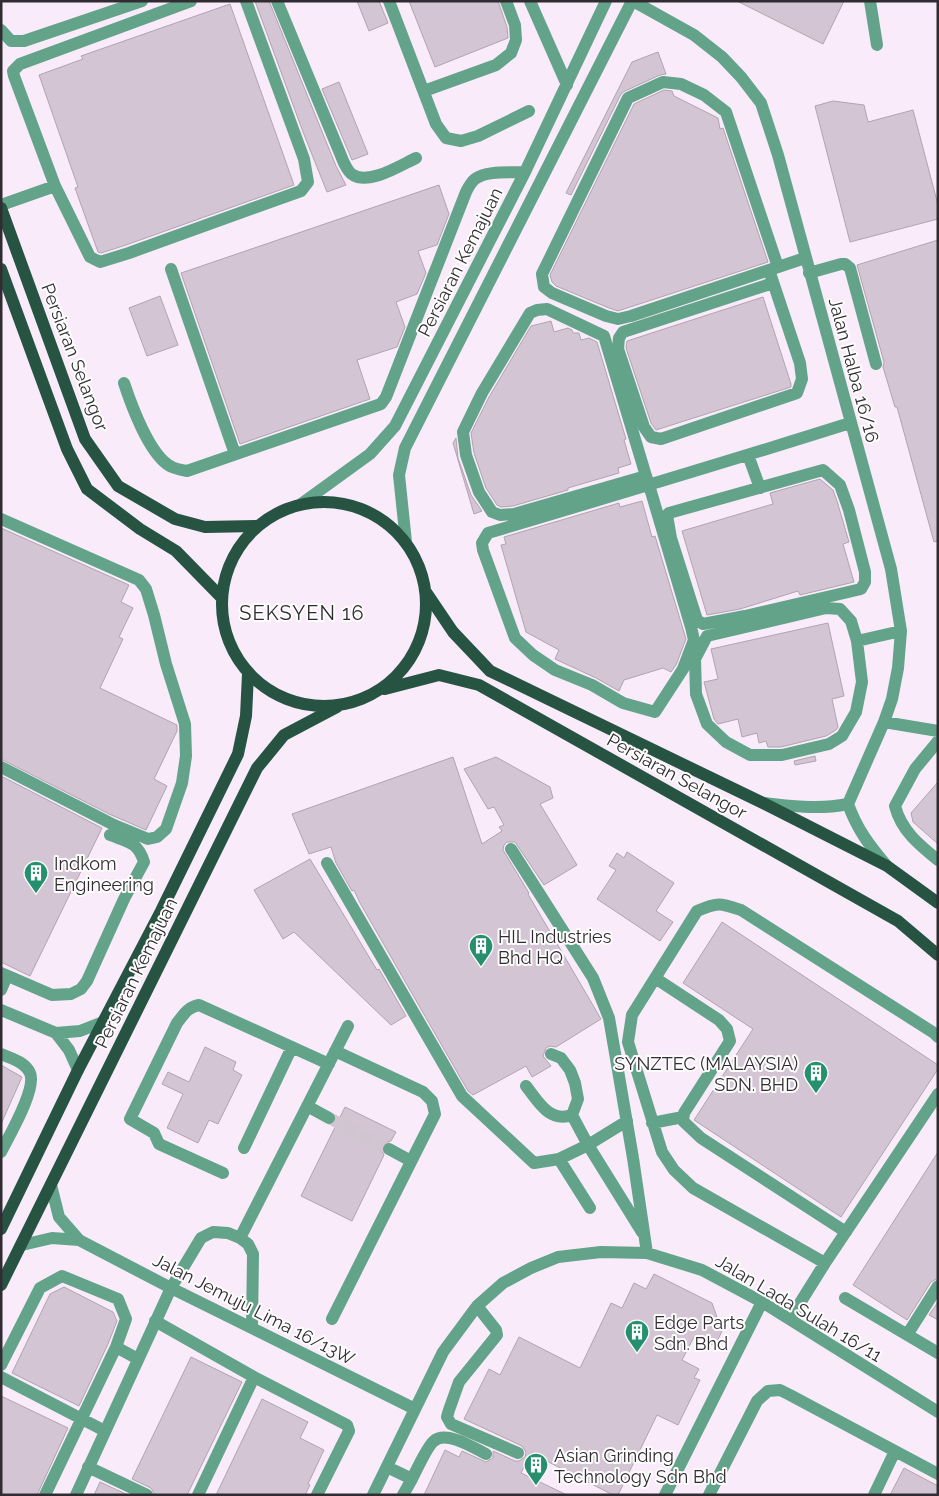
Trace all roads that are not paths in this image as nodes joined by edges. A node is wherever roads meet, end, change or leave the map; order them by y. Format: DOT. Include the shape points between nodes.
graph roads {
  1 [pos="142,1"];
  2 [pos="191,1"];
  3 [pos="246,1"];
  4 [pos="277,1"];
  5 [pos="388,1"];
  6 [pos="506,1"];
  7 [pos="530,1"];
  8 [pos="606,1"];
  9 [pos="633,1"];
  10 [pos="870,1"];
  11 [pos="1,30"];
  12 [pos="877,45"];
  13 [pos="567,85"];
  14 [pos="424,91"];
  15 [pos="529,110"];
  16 [pos="416,158"];
  17 [pos="526,172"];
  18 [pos="55,186"];
  19 [pos="1,206"];
  20 [pos="805,258"];
  21 [pos="1,269"];
  22 [pos="171,269"];
  23 [pos="774,269"];
  24 [pos="809,273"];
  25 [pos="773,283"];
  26 [pos="876,364"];
  27 [pos="124,383"];
  28 [pos="850,423"];
  29 [pos="234,454"];
  30 [pos="748,455"];
  31 [pos="648,480"];
  32 [pos="760,488"];
  33 [pos="301,504"];
  34 [pos="1,519"];
  35 [pos="257,526"];
  36 [pos="406,542"];
  37 [pos="426,592"];
  38 [pos="222,598"];
  39 [pos="901,630"];
  40 [pos="857,641"];
  41 [pos="248,674"];
  42 [pos="383,689"];
  43 [pos="337,707"];
  44 [pos="884,722"];
  45 [pos="938,732"];
  46 [pos="938,741"];
  47 [pos="1,767"];
  48 [pos="763,803"];
  49 [pos="848,804"];
  50 [pos="110,835"];
  51 [pos="511,849"];
  52 [pos="938,860"];
  53 [pos="327,863"];
  54 [pos="887,866"];
  55 [pos="938,903"];
  56 [pos="938,954"];
  57 [pos="4,974"];
  58 [pos="655,978"];
  59 [pos="1,990"];
  60 [pos="1,1010"];
  61 [pos="103,1022"];
  62 [pos="348,1026"];
  63 [pos="56,1033"];
  64 [pos="938,1037"];
  65 [pos="292,1047"];
  66 [pos="335,1051"];
  67 [pos="1,1054"];
  68 [pos="551,1054"];
  69 [pos="329,1064"];
  70 [pos="78,1070"];
  71 [pos="526,1086"];
  72 [pos="938,1094"];
  73 [pos="307,1106"];
  74 [pos="572,1115"];
  75 [pos="683,1117"];
  76 [pos="329,1118"];
  77 [pos="627,1121"];
  78 [pos="652,1123"];
  79 [pos="588,1145"];
  80 [pos="244,1148"];
  81 [pos="390,1150"];
  82 [pos="1,1152"];
  83 [pos="559,1159"];
  84 [pos="411,1161"];
  85 [pos="223,1173"];
  86 [pos="51,1185"];
  87 [pos="590,1208"];
  88 [pos="1,1229"];
  89 [pos="846,1232"];
  90 [pos="645,1237"];
  91 [pos="240,1238"];
  92 [pos="79,1240"];
  93 [pos="22,1245"];
  94 [pos="647,1253"];
  95 [pos="825,1263"];
  96 [pos="1,1285"];
  97 [pos="938,1286"];
  98 [pos="171,1288"];
  99 [pos="845,1298"];
  100 [pos="762,1302"];
  101 [pos="477,1306"];
  102 [pos="332,1319"];
  103 [pos="790,1320"];
  104 [pos="155,1322"];
  105 [pos="252,1328"];
  106 [pos="907,1335"];
  107 [pos="116,1347"];
  108 [pos="938,1353"];
  109 [pos="138,1358"];
  110 [pos="1,1365"];
  111 [pos="1,1377"];
  112 [pos="254,1377"];
  113 [pos="415,1409"];
  114 [pos="938,1412"];
  115 [pos="81,1418"];
  116 [pos="105,1431"];
  117 [pos="895,1451"];
  118 [pos="518,1453"];
  119 [pos="486,1454"];
  120 [pos="88,1467"];
  121 [pos="387,1467"];
  122 [pos="938,1474"];
  123 [pos="412,1479"];
  124 [pos="45,1495"];
  125 [pos="76,1495"];
  126 [pos="147,1495"];
  127 [pos="198,1495"];
  128 [pos="317,1495"];
  129 [pos="373,1495"];
  130 [pos="403,1495"];
  131 [pos="666,1495"];
  132 [pos="709,1495"];
  133 [pos="874,1495"];
  1 -- 11 [label="street" via="24,41 11,41"];
  2 -- 18 [label="street" via="20,64 13,71"];
  3 -- 18 [label="street" via="304,159 308,182 302,191 100,262 90,257"];
  4 -- 16 [label="street" via="344,163 352,175 363,179 379,175"];
  5 -- 14 [label="street"];
  6 -- 14 [label="street" via="516,33 511,53 496,65"];
  7 -- 13 [label="street"];
  8 -- 13 [label="street, Persiaran Kemajuan"];
  9 -- 20 [label="street, Jalan Halba 16/16" via="694,35 741,77 761,103"];
  9 -- 36 [label="street, Persiaran Kemajuan" via="405,448 399,475"];
  10 -- 12 [label="street"];
  13 -- 17 [label="street, Persiaran Kemajuan"];
  14 -- 15 [label="street" via="436,124 446,138 461,141 478,136"];
  17 -- 29 [label="street" via="490,174 473,180 381,404"];
  17 -- 33 [label="street, Persiaran Kemajuan" via="395,426 370,454"];
  18 -- 19 [label="street"];
  19 -- 35 [label="main road, Persiaran Selangor" via="85,439 118,486 175,519 205,527"];
  20 -- 23 [label="street"];
  20 -- 24 [label="street, Jalan Halba 16/16"];
  21 -- 38 [label="main road" via="67,449 87,489 140,529 176,551"];
  22 -- 29 [label="street"];
  23 -- 23 [label="street" via="618,319 552,294 544,287 542,274 628,98 663,82 681,84 704,95 726,112"];
  23 -- 25 [label="street"];
  24 -- 26 [label="street" via="841,264 850,268"];
  24 -- 28 [label="street, Jalan Halba 16/16"];
  25 -- 25 [label="street" via="800,364 802,379 797,393 661,439 651,437 644,428 618,349 623,332"];
  27 -- 29 [label="street" via="135,415 158,455 170,467 187,471"];
  28 -- 30 [label="street"];
  28 -- 39 [label="street, Jalan Halba 16/16" via="891,569"];
  30 -- 31 [label="street"];
  30 -- 32 [label="street"];
  31 -- 31 [label="street" via="514,514 492,512 479,492 466,455 464,432 482,393 530,314 547,309 604,336"];
  31 -- 31 [label="street" via="488,533 482,543 515,638 555,670 592,685 623,703 654,712 683,669 694,640"];
  32 -- 32 [label="street" via="814,471 823,470 830,475 840,485 849,510 865,582 854,592 703,624 698,620 667,515"];
  33 -- 35 [label="main road" via="278,512"];
  33 -- 36 [label="main road" via="330,501 359,507 385,521"];
  34 -- 47 [label="street" via="139,580 146,589 185,724 186,756 182,783 166,830 157,838 148,839"];
  35 -- 38 [label="main road" via="239,546 227,571"];
  36 -- 37 [label="main road" via="419,566"];
  37 -- 42 [label="main road" via="426,620 418,647 404,670"];
  37 -- 48 [label="main road, Persiaran Selangor" via="453,632 490,671"];
  38 -- 41 [label="main road" via="224,625 233,651"];
  39 -- 40 [label="street"];
  39 -- 44 [label="street, Jalan Halba 16/16" via="898,668"];
  40 -- 40 [label="street" via="862,682 856,712 842,736 829,744 782,755 750,756 726,742 707,724 696,694 694,659 707,636 826,608 840,609 852,621"];
  41 -- 43 [label="main road" via="274,694 304,706"];
  41 -- 61 [label="main road, Persiaran Kemajuan" via="246,716 238,754"];
  42 -- 43 [label="main road" via="361,701"];
  42 -- 56 [label="main road, Persiaran Selangor" via="439,676 479,685 898,920"];
  43 -- 86 [label="main road, Persiaran Kemajuan" via="284,735 257,768"];
  44 -- 45 [label="street"];
  44 -- 49 [label="street, Jalan Halba 16/16"];
  46 -- 52 [label="street" via="915,769 895,806 898,818 915,841"];
  48 -- 49 [label="street" via="812,808"];
  48 -- 54 [label="main road, Persiaran Selangor"];
  49 -- 54 [label="street" via="867,843"];
  50 -- 57 [label="street" via="135,845 144,862 81,989 71,994 52,995"];
  51 -- 77 [label="street" via="593,978 609,1018"];
  53 -- 83 [label="street" via="462,1096 534,1163"];
  54 -- 55 [label="main road, Persiaran Selangor"];
  57 -- 59 [label="street"];
  58 -- 64 [label="street" via="697,911 722,903 741,910"];
  58 -- 75 [label="street" via="719,1020 727,1029 730,1041"];
  58 -- 78 [label="street" via="632,1015 628,1042"];
  60 -- 63 [label="street"];
  61 -- 63 [label="street" via="80,1031"];
  61 -- 70 [label="main road, Persiaran Kemajuan"];
  62 -- 66 [label="street"];
  63 -- 70 [label="street"];
  65 -- 69 [label="street"];
  65 -- 80 [label="street"];
  65 -- 85 [label="street" via="199,1005 187,1010 177,1023 130,1119 154,1132 159,1144"];
  66 -- 69 [label="street"];
  66 -- 84 [label="street" via="423,1092 432,1101 435,1114"];
  67 -- 82 [label="street" via="22,1063 30,1072 32,1084"];
  68 -- 74 [label="street" via="561,1058 575,1083 578,1099"];
  69 -- 73 [label="street"];
  70 -- 88 [label="main road, Persiaran Kemajuan"];
  71 -- 74 [label="street" via="546,1113 565,1118"];
  72 -- 89 [label="street"];
  73 -- 76 [label="street"];
  73 -- 91 [label="street"];
  74 -- 79 [label="street"];
  75 -- 78 [label="street"];
  75 -- 89 [label="street" via="683,1121 700,1138"];
  77 -- 79 [label="street"];
  77 -- 90 [label="street"];
  78 -- 95 [label="street" via="662,1152 674,1170 693,1188"];
  79 -- 83 [label="street"];
  79 -- 90 [label="street"];
  81 -- 84 [label="street"];
  83 -- 87 [label="street"];
  84 -- 102 [label="street"];
  86 -- 92 [label="street, Jalan Jemuju Lima 16/13W" via="59,1217"];
  86 -- 93 [label="main road, Persiaran Kemajuan"];
  89 -- 95 [label="street"];
  90 -- 94 [label="street"];
  91 -- 98 [label="street" via="213,1232 200,1238"];
  91 -- 105 [label="street" via="253,1254"];
  92 -- 93 [label="street, Jalan Jemuju Lima 16/13W" via="52,1238"];
  92 -- 98 [label="street, Jalan Jemuju Lima 16/13W"];
  93 -- 96 [label="main road, Persiaran Kemajuan"];
  94 -- 100 [label="street, Jalan Lada Sulah 16/11" via="702,1270"];
  94 -- 101 [label="street, Jalan Lada Sulah 16/11" via="601,1252 558,1257 503,1283"];
  95 -- 103 [label="street"];
  97 -- 106 [label="street"];
  98 -- 104 [label="street"];
  98 -- 105 [label="street, Jalan Jemuju Lima 16/13W"];
  99 -- 106 [label="street"];
  100 -- 103 [label="street, Jalan Lada Sulah 16/11"];
  100 -- 131 [label="street"];
  101 -- 113 [label="street, Jalan Lada Sulah 16/11" via="443,1352"];
  101 -- 118 [label="street" via="497,1335 459,1382 448,1417 451,1424"];
  103 -- 114 [label="street, Jalan Lada Sulah 16/11"];
  104 -- 109 [label="street"];
  104 -- 112 [label="street"];
  105 -- 113 [label="street, Jalan Jemuju Lima 16/13W"];
  106 -- 108 [label="street"];
  107 -- 109 [label="street"];
  107 -- 110 [label="street" via="126,1319 118,1299 62,1276 40,1288"];
  107 -- 115 [label="street"];
  109 -- 116 [label="street"];
  111 -- 115 [label="street"];
  112 -- 127 [label="street"];
  112 -- 128 [label="street" via="349,1428"];
  113 -- 121 [label="street, Jalan Lada Sulah 16/11"];
  115 -- 116 [label="street"];
  115 -- 124 [label="street"];
  116 -- 120 [label="street"];
  117 -- 122 [label="street"];
  117 -- 132 [label="street" via="780,1390 768,1391 757,1401"];
  117 -- 133 [label="street"];
  119 -- 123 [label="street" via="461,1441 444,1437 434,1440"];
  120 -- 125 [label="street"];
  120 -- 126 [label="street"];
  121 -- 123 [label="street"];
  121 -- 129 [label="street, Jalan Lada Sulah 16/11"];
  123 -- 130 [label="street"];
}
